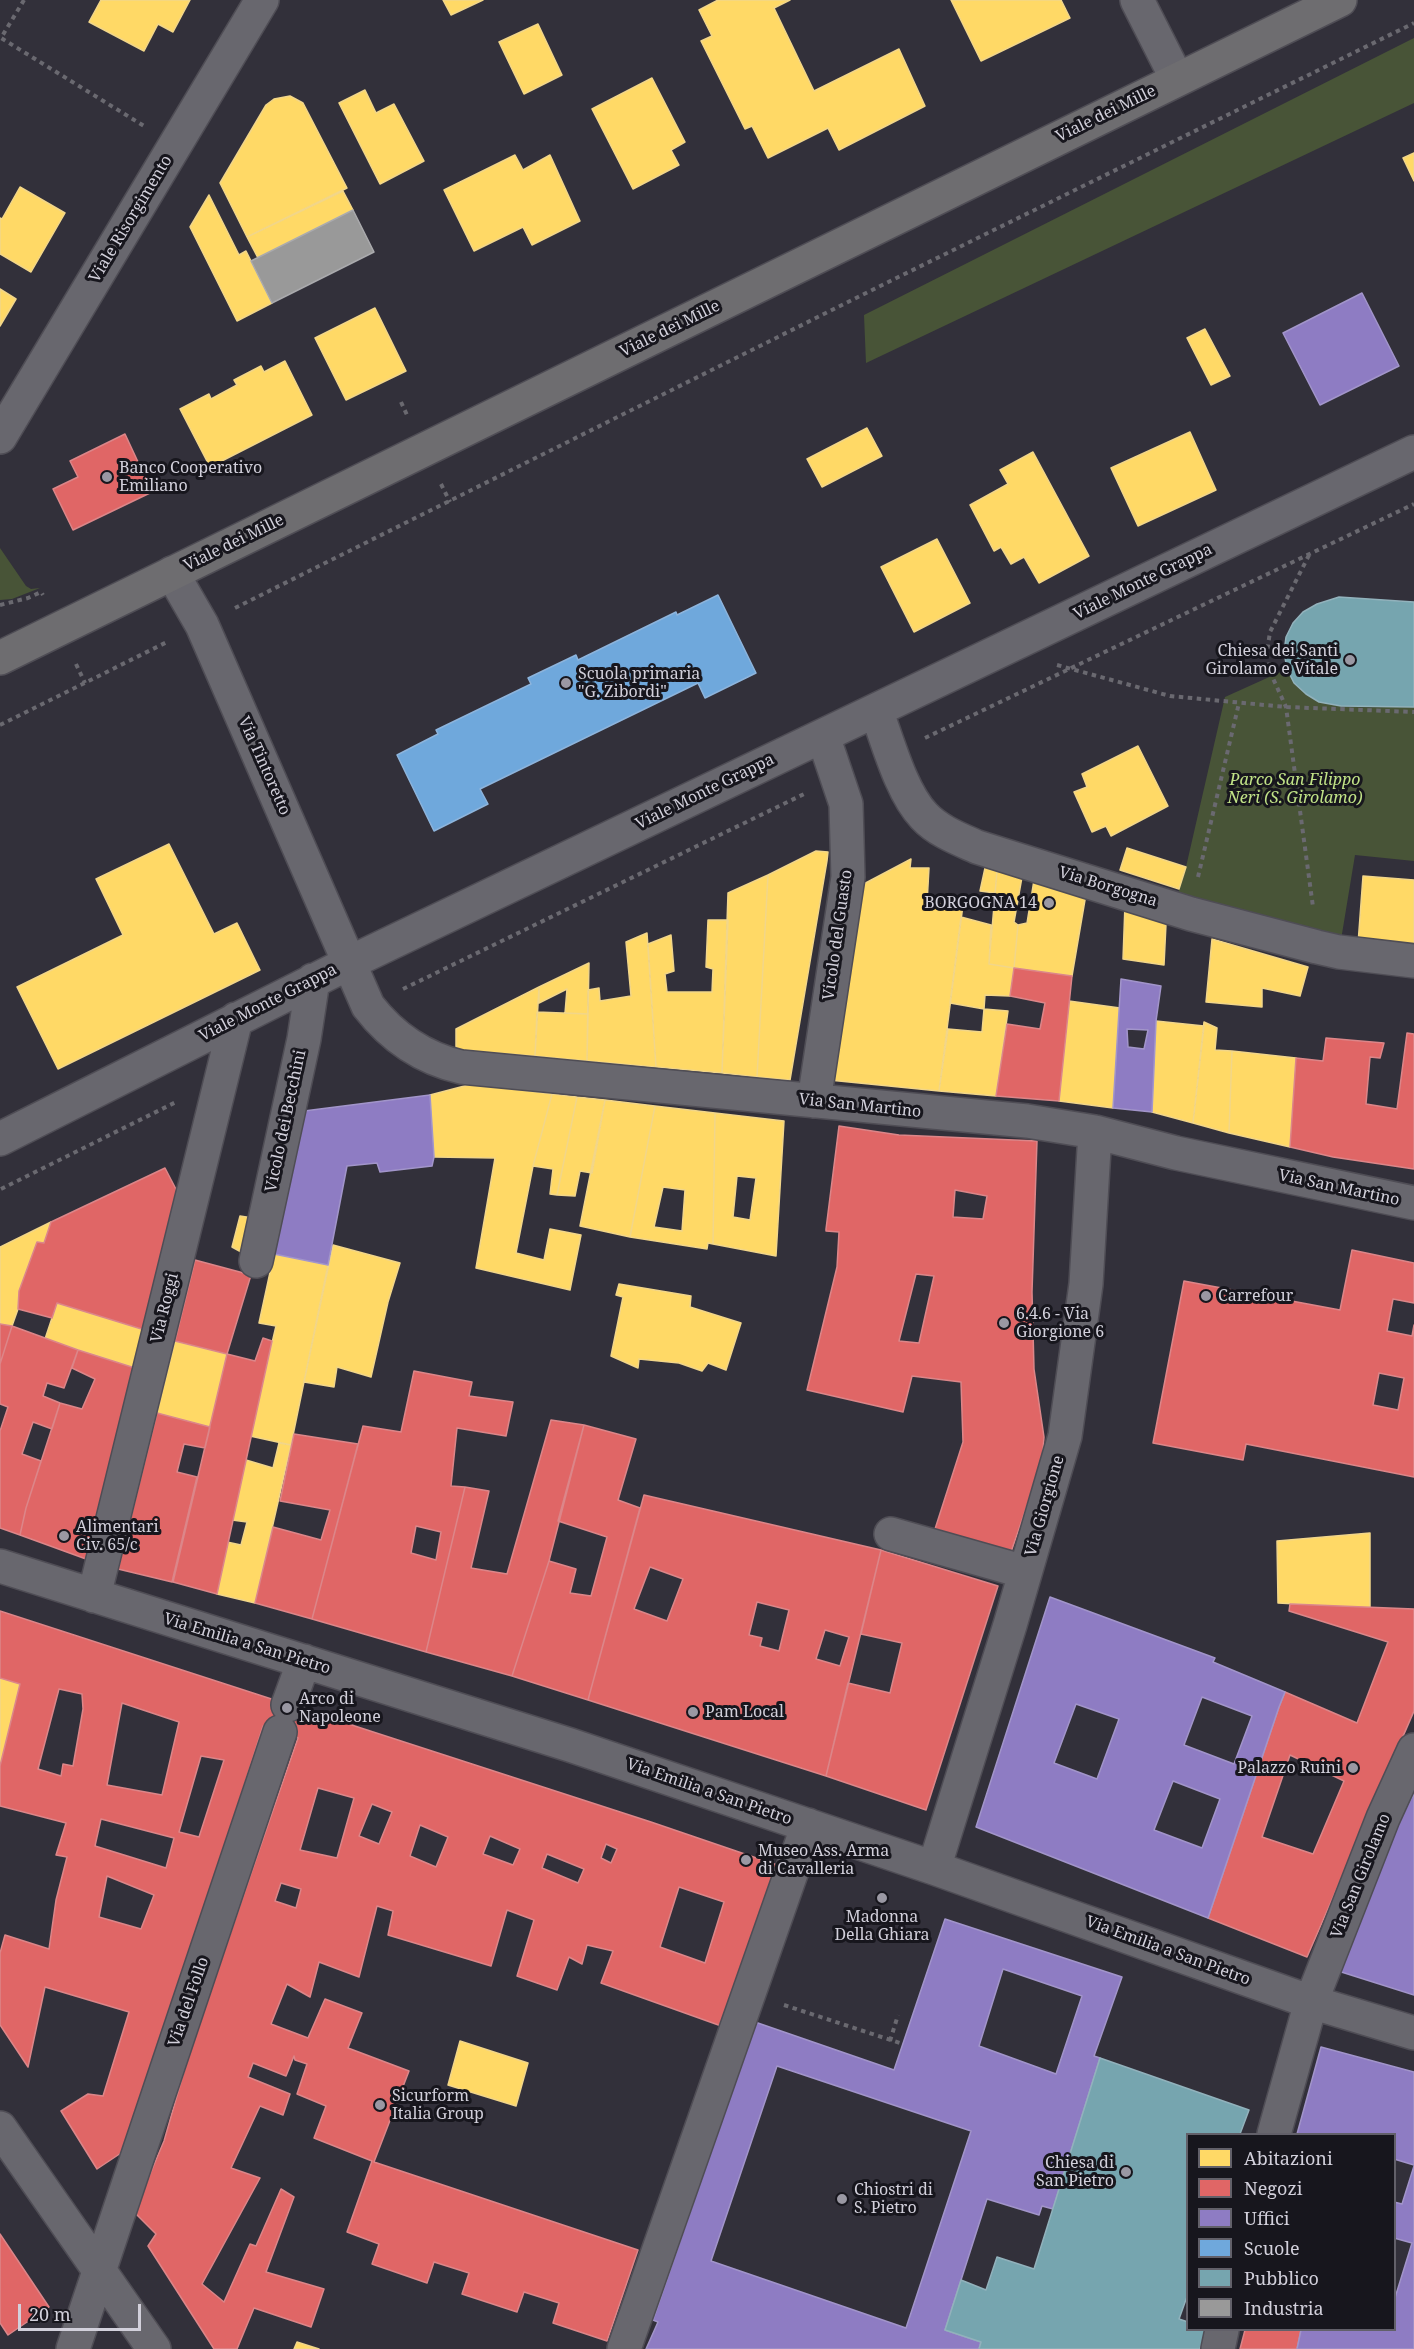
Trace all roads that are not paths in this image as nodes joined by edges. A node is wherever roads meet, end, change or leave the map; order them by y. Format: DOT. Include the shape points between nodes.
graph roads {
  1 [pos="262,0"];
  2 [pos="1137,0"];
  3 [pos="1340,0"];
  4 [pos="1178,79"];
  5 [pos="0,437"];
  6 [pos="1414,452"];
  7 [pos="172,573"];
  8 [pos="0,658"];
  9 [pos="876,710"];
  10 [pos="823,736"];
  11 [pos="1414,961"];
  12 [pos="349,963"];
  13 [pos="313,980"];
  14 [pos="236,1019"];
  15 [pos="814,1101"];
  16 [pos="1095,1132"];
  17 [pos="0,1139"];
  18 [pos="1414,1203"];
  19 [pos="256,1261"];
  20 [pos="891,1534"];
  21 [pos="0,1566"];
  22 [pos="1025,1572"];
  23 [pos="94,1596"];
  24 [pos="304,1661"];
  25 [pos="1414,1750"];
  26 [pos="808,1825"];
  27 [pos="934,1868"];
  28 [pos="1311,2002"];
  29 [pos="1414,2033"];
  30 [pos="0,2128"];
  31 [pos="1275,2133"];
  32 [pos="98,2271"];
  33 [pos="1222,2331"];
  34 [pos="73,2349"];
  35 [pos="154,2349"];
  36 [pos="624,2349"];
  37 [pos="1218,2349"];
  1 -- 5 [label="street, Viale Risorgimento"];
  2 -- 4 [label="street"];
  3 -- 4 [label="main road, Viale dei Mille"];
  4 -- 7 [label="main road, Viale dei Mille"];
  6 -- 9 [label="street, Viale Monte Grappa"];
  7 -- 8 [label="main road, Viale dei Mille"];
  7 -- 12 [label="street, Via Tintoretto" via="202,625"];
  9 -- 10 [label="street, Viale Monte Grappa"];
  9 -- 11 [label="street, Via Borgogna" via="917,807 952,836 1191,914 1339,952"];
  10 -- 12 [label="street, Viale Monte Grappa"];
  10 -- 15 [label="street, Vicolo del Guasto" via="846,804 848,877"];
  12 -- 13 [label="street, Viale Monte Grappa"];
  12 -- 15 [label="street, Via San Martino" via="368,1006 380,1021 408,1045 440,1062"];
  13 -- 14 [label="street, Viale Monte Grappa"];
  13 -- 19 [label="street, Vicolo dei Becchini"];
  14 -- 17 [label="street, Viale Monte Grappa"];
  14 -- 23 [label="street, Via Roggi"];
  15 -- 16 [label="street, Via San Martino" via="1027,1121"];
  16 -- 18 [label="street, Via San Martino"];
  16 -- 22 [label="street, Via Giorgione" via="1086,1284 1065,1436"];
  20 -- 22 [label="street"];
  21 -- 23 [label="street, Via Emilia a San Pietro"];
  22 -- 27 [label="street, Via Giorgione"];
  23 -- 24 [label="street, Via Emilia a San Pietro"];
  24 -- 26 [label="street, Via Emilia a San Pietro"];
  24 -- 32 [label="street, Via del Follo"];
  25 -- 28 [label="street, Via San Girolamo"];
  26 -- 27 [label="street, Via Emilia a San Pietro"];
  26 -- 36 [label="street"];
  27 -- 28 [label="street, Via Emilia a San Pietro"];
  28 -- 29 [label="street, Via Emilia a San Pietro"];
  28 -- 31 [label="street, Via San Girolamo"];
  30 -- 32 [label="street"];
  32 -- 34 [label="street, Via del Follo"];
  32 -- 35 [label="street"];
  33 -- 37 [label="street"];
}
